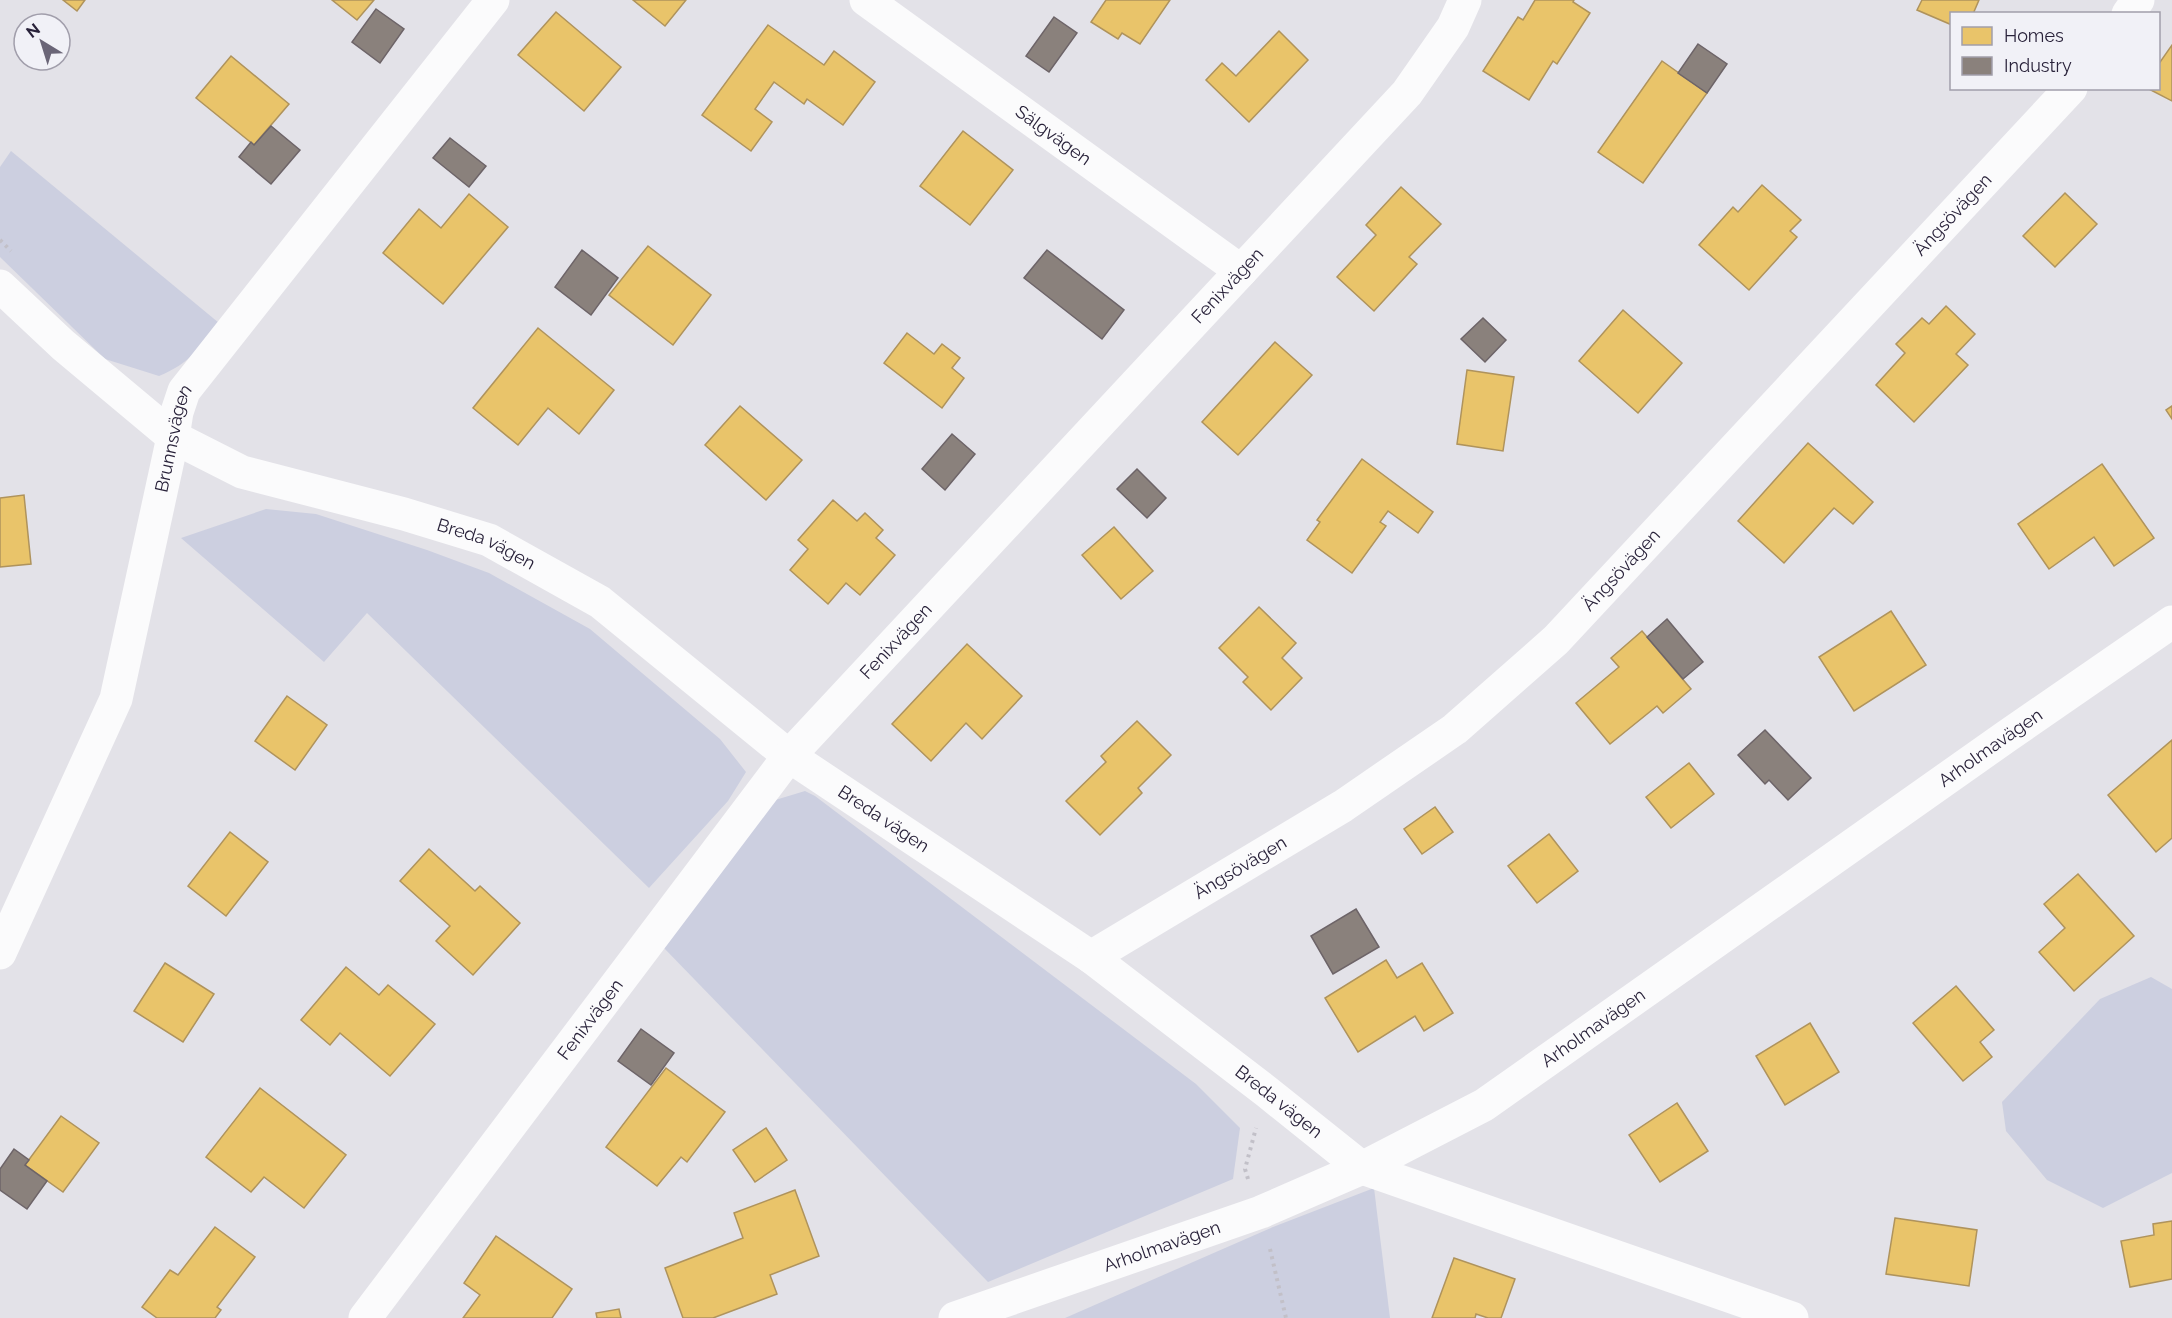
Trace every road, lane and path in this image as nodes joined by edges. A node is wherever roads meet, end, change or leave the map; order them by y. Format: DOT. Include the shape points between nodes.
graph roads {
  1 [pos="493,0"];
  2 [pos="866,0"];
  3 [pos="1465,0"];
  4 [pos="2069,90"];
  5 [pos="1242,272"];
  6 [pos="0,286"];
  7 [pos="173,438"];
  8 [pos="2172,622"];
  9 [pos="789,756"];
  10 [pos="0,953"];
  11 [pos="1091,957"];
  12 [pos="1362,1168"];
  13 [pos="365,1318"];
  14 [pos="955,1318"];
  15 [pos="1792,1318"];
  1 -- 7 [label="street, Brunnsvägen" via="184,391"];
  2 -- 5 [label="street, Sälgvägen"];
  3 -- 5 [label="street, Fenixvägen" via="1453,27 1407,93"];
  4 -- 11 [label="street, Ängsövägen" via="1556,640 1463,722 1343,806"];
  5 -- 9 [label="street, Fenixvägen"];
  6 -- 7 [label="street, Breda vägen"];
  7 -- 9 [label="street, Breda vägen" via="242,472 489,540 600,602"];
  7 -- 10 [label="street, Brunnsvägen" via="116,699"];
  8 -- 12 [label="street, Arholmavägen" via="1484,1105"];
  9 -- 11 [label="street, Breda vägen"];
  9 -- 13 [label="street, Fenixvägen"];
  11 -- 12 [label="street, Breda vägen"];
  12 -- 14 [label="street, Arholmavägen" via="1261,1212"];
  12 -- 15 [label="street, Breda vägen"];
}
